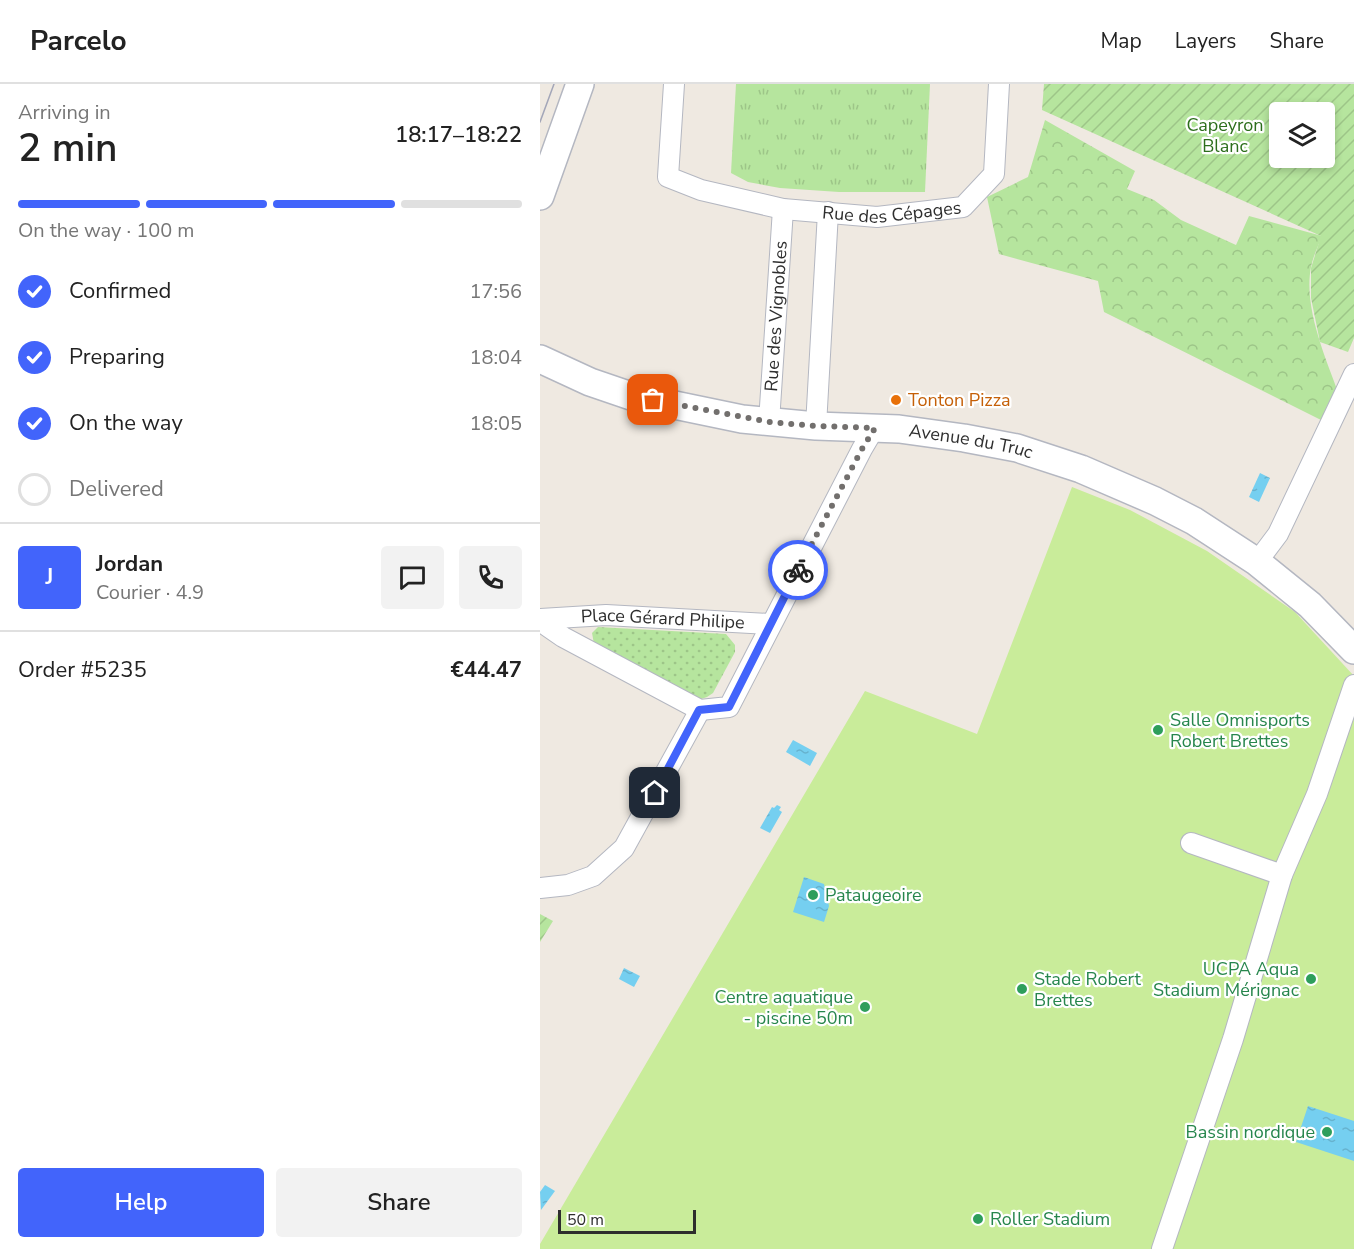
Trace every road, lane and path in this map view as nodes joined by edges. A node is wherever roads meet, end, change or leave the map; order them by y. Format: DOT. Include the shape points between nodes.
graph roads {
  1 [pos="580,84"];
  2 [pos="674,84"];
  3 [pos="999,84"];
  4 [pos="540,196"];
  5 [pos="783,209"];
  6 [pos="828,212"];
  7 [pos="540,358"];
  8 [pos="1354,374"];
  9 [pos="769,422"];
  10 [pos="816,426"];
  11 [pos="875,428"];
  12 [pos="1257,562"];
  13 [pos="540,620"];
  14 [pos="770,624"];
  15 [pos="1354,650"];
  16 [pos="1354,685"];
  17 [pos="699,710"];
  18 [pos="1191,843"];
  19 [pos="1282,875"];
  20 [pos="540,888"];
  21 [pos="1162,1249"];
  1 -- 4 [label="street"];
  2 -- 5 [label="street" via="668,177 701,190"];
  3 -- 6 [label="street, Rue des Cépages" via="994,174 963,207 877,217"];
  5 -- 6 [label="street"];
  5 -- 9 [label="street, Rue des Vignobles"];
  6 -- 10 [label="street, Rue des Cépages"];
  7 -- 9 [label="street, Avenue du Truc" via="631,396"];
  8 -- 12 [label="street" via="1278,534"];
  9 -- 10 [label="street, Avenue du Truc"];
  10 -- 11 [label="street, Avenue du Truc"];
  11 -- 12 [label="street, Avenue du Truc" via="1017,448 1081,469 1194,521"];
  11 -- 14 [label="street"];
  12 -- 15 [label="street, Avenue du Truc" via="1310,605"];
  13 -- 14 [label="street, Place Gérard Philipe" via="606,615"];
  13 -- 17 [label="street, Place Gérard Philipe" via="563,637"];
  14 -- 17 [label="street, Place Gérard Philipe" via="729,707"];
  16 -- 19 [label="street" via="1317,794"];
  17 -- 20 [label="street" via="624,848 593,876 568,885"];
  18 -- 19 [label="street"];
  19 -- 21 [label="street" via="1231,1046"];
}
